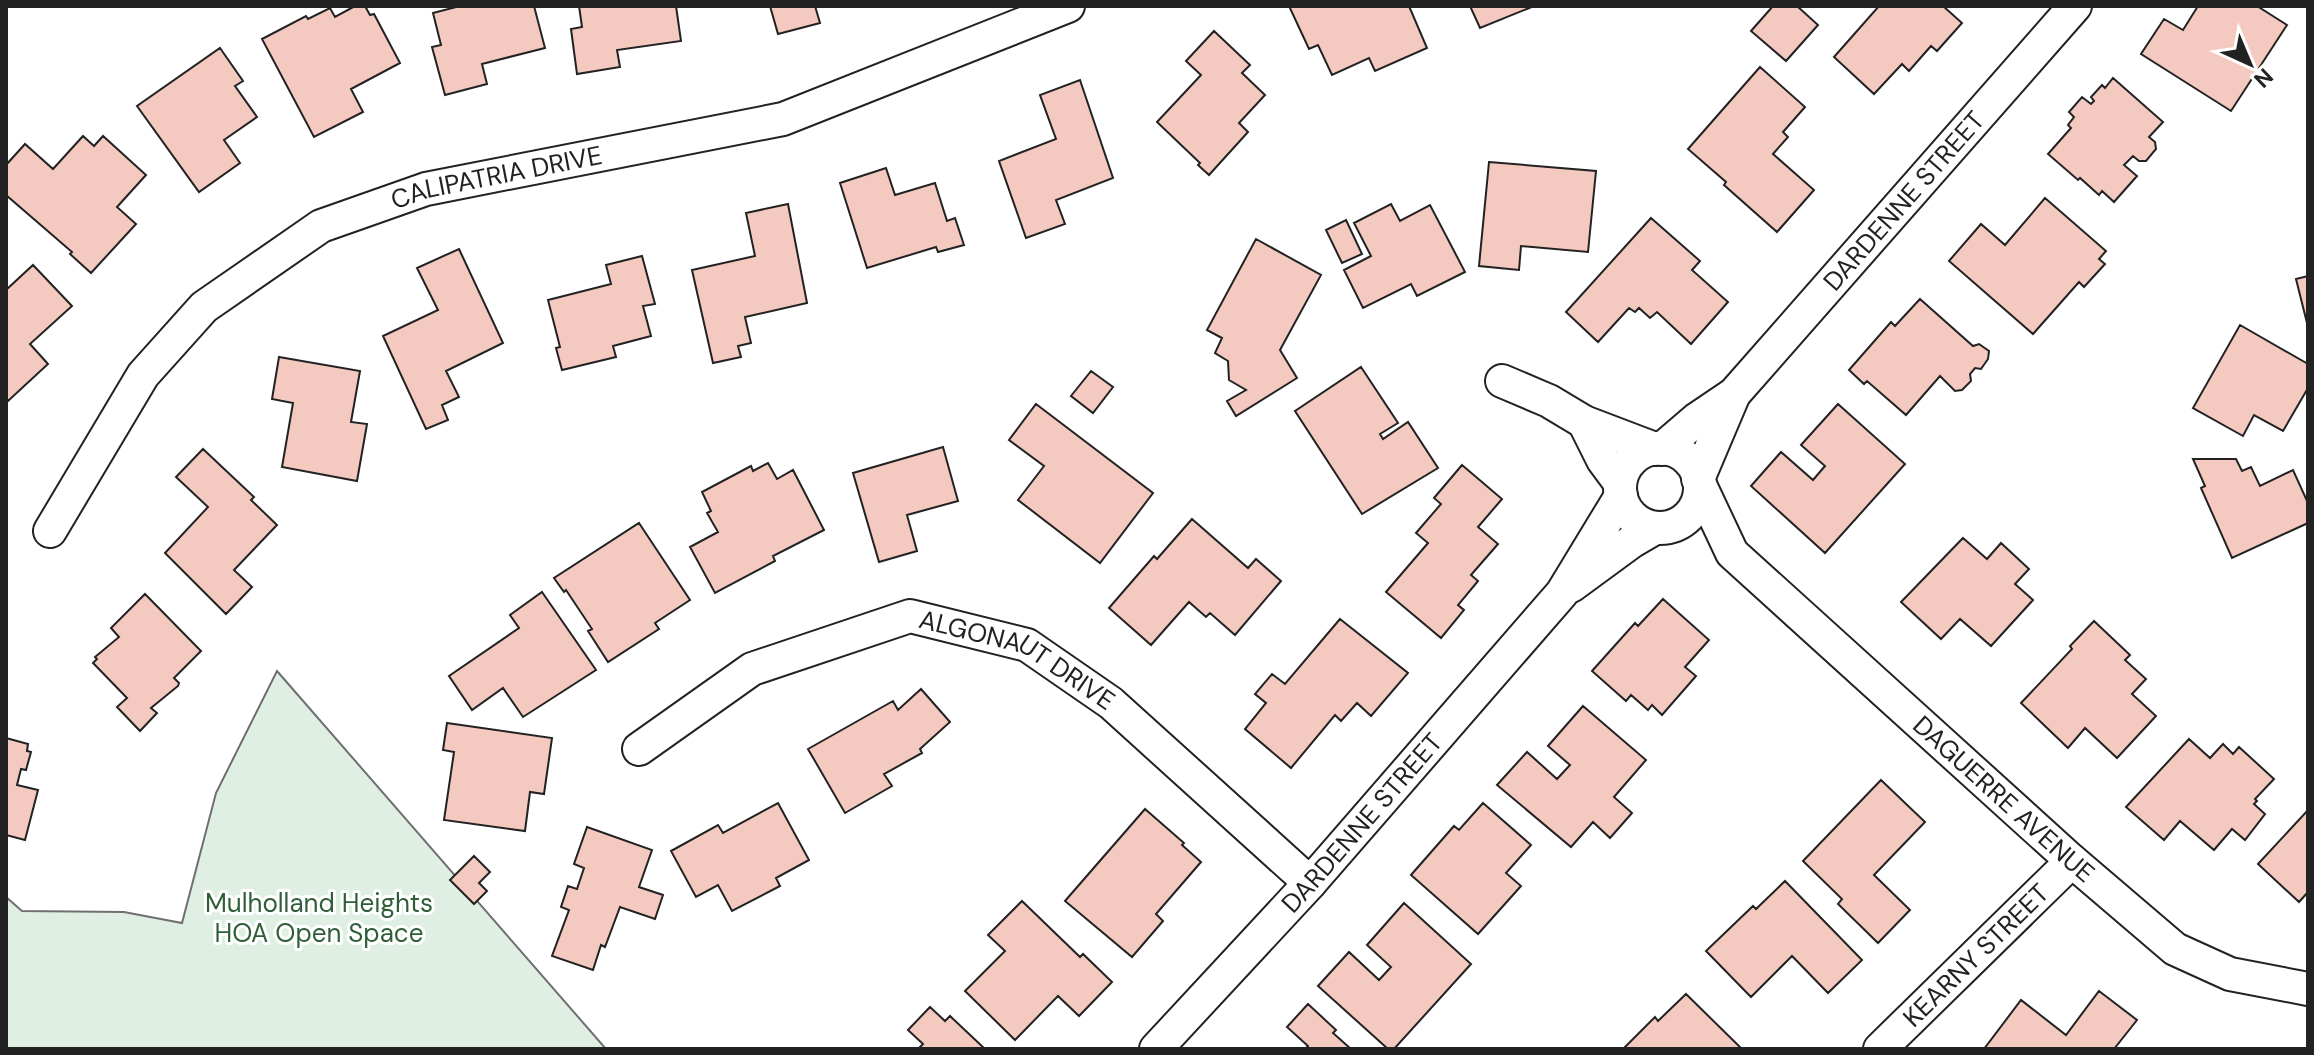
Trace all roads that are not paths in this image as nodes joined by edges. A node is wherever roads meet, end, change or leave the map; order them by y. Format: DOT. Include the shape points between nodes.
graph roads {
  1 [pos="1068,6"];
  2 [pos="2075,6"];
  3 [pos="1502,381"];
  4 [pos="1734,394"];
  5 [pos="1584,422"];
  6 [pos="1659,449"];
  7 [pos="1699,482"];
  8 [pos="1620,490"];
  9 [pos="1659,528"];
  10 [pos="50,531"];
  11 [pos="1732,553"];
  12 [pos="1562,593"];
  13 [pos="639,749"];
  14 [pos="2072,861"];
  15 [pos="1310,883"];
  16 [pos="2308,989"];
  17 [pos="1156,1049"];
  18 [pos="1880,1049"];
  1 -- 10 [label="street, CALIPATRIA DRIVE" via="783,119 426,189 321,226 204,307 143,375"];
  2 -- 4 [label="street, DARDENNE STREET"];
  3 -- 5 [label="street"];
  4 -- 6 [label="street, DARDENNE STREET"];
  4 -- 7 [label="street, DARDENNE STREET"];
  5 -- 6 [label="street"];
  5 -- 8 [label="street"];
  6 -- 7 [label="street" via="1690,462"];
  6 -- 8 [label="street" via="1633,459"];
  7 -- 9 [label="street" via="1694,510 1685,520"];
  7 -- 11 [label="street, DAGUERRE AVENUE"];
  8 -- 9 [label="street" via="1634,519"];
  8 -- 12 [label="street, DARDENNE STREET"];
  9 -- 11 [label="street, DAGUERRE AVENUE"];
  9 -- 12 [label="street, DARDENNE STREET"];
  11 -- 14 [label="street, DAGUERRE AVENUE"];
  12 -- 15 [label="street, DARDENNE STREET"];
  13 -- 15 [label="street, ALGONAUT DRIVE" via="752,669 910,616 1027,645 1111,703"];
  14 -- 16 [label="street, DAGUERRE AVENUE" via="2175,949 2230,974"];
  14 -- 18 [label="street, KEARNY STREET"];
  15 -- 17 [label="street, DARDENNE STREET"];
}
